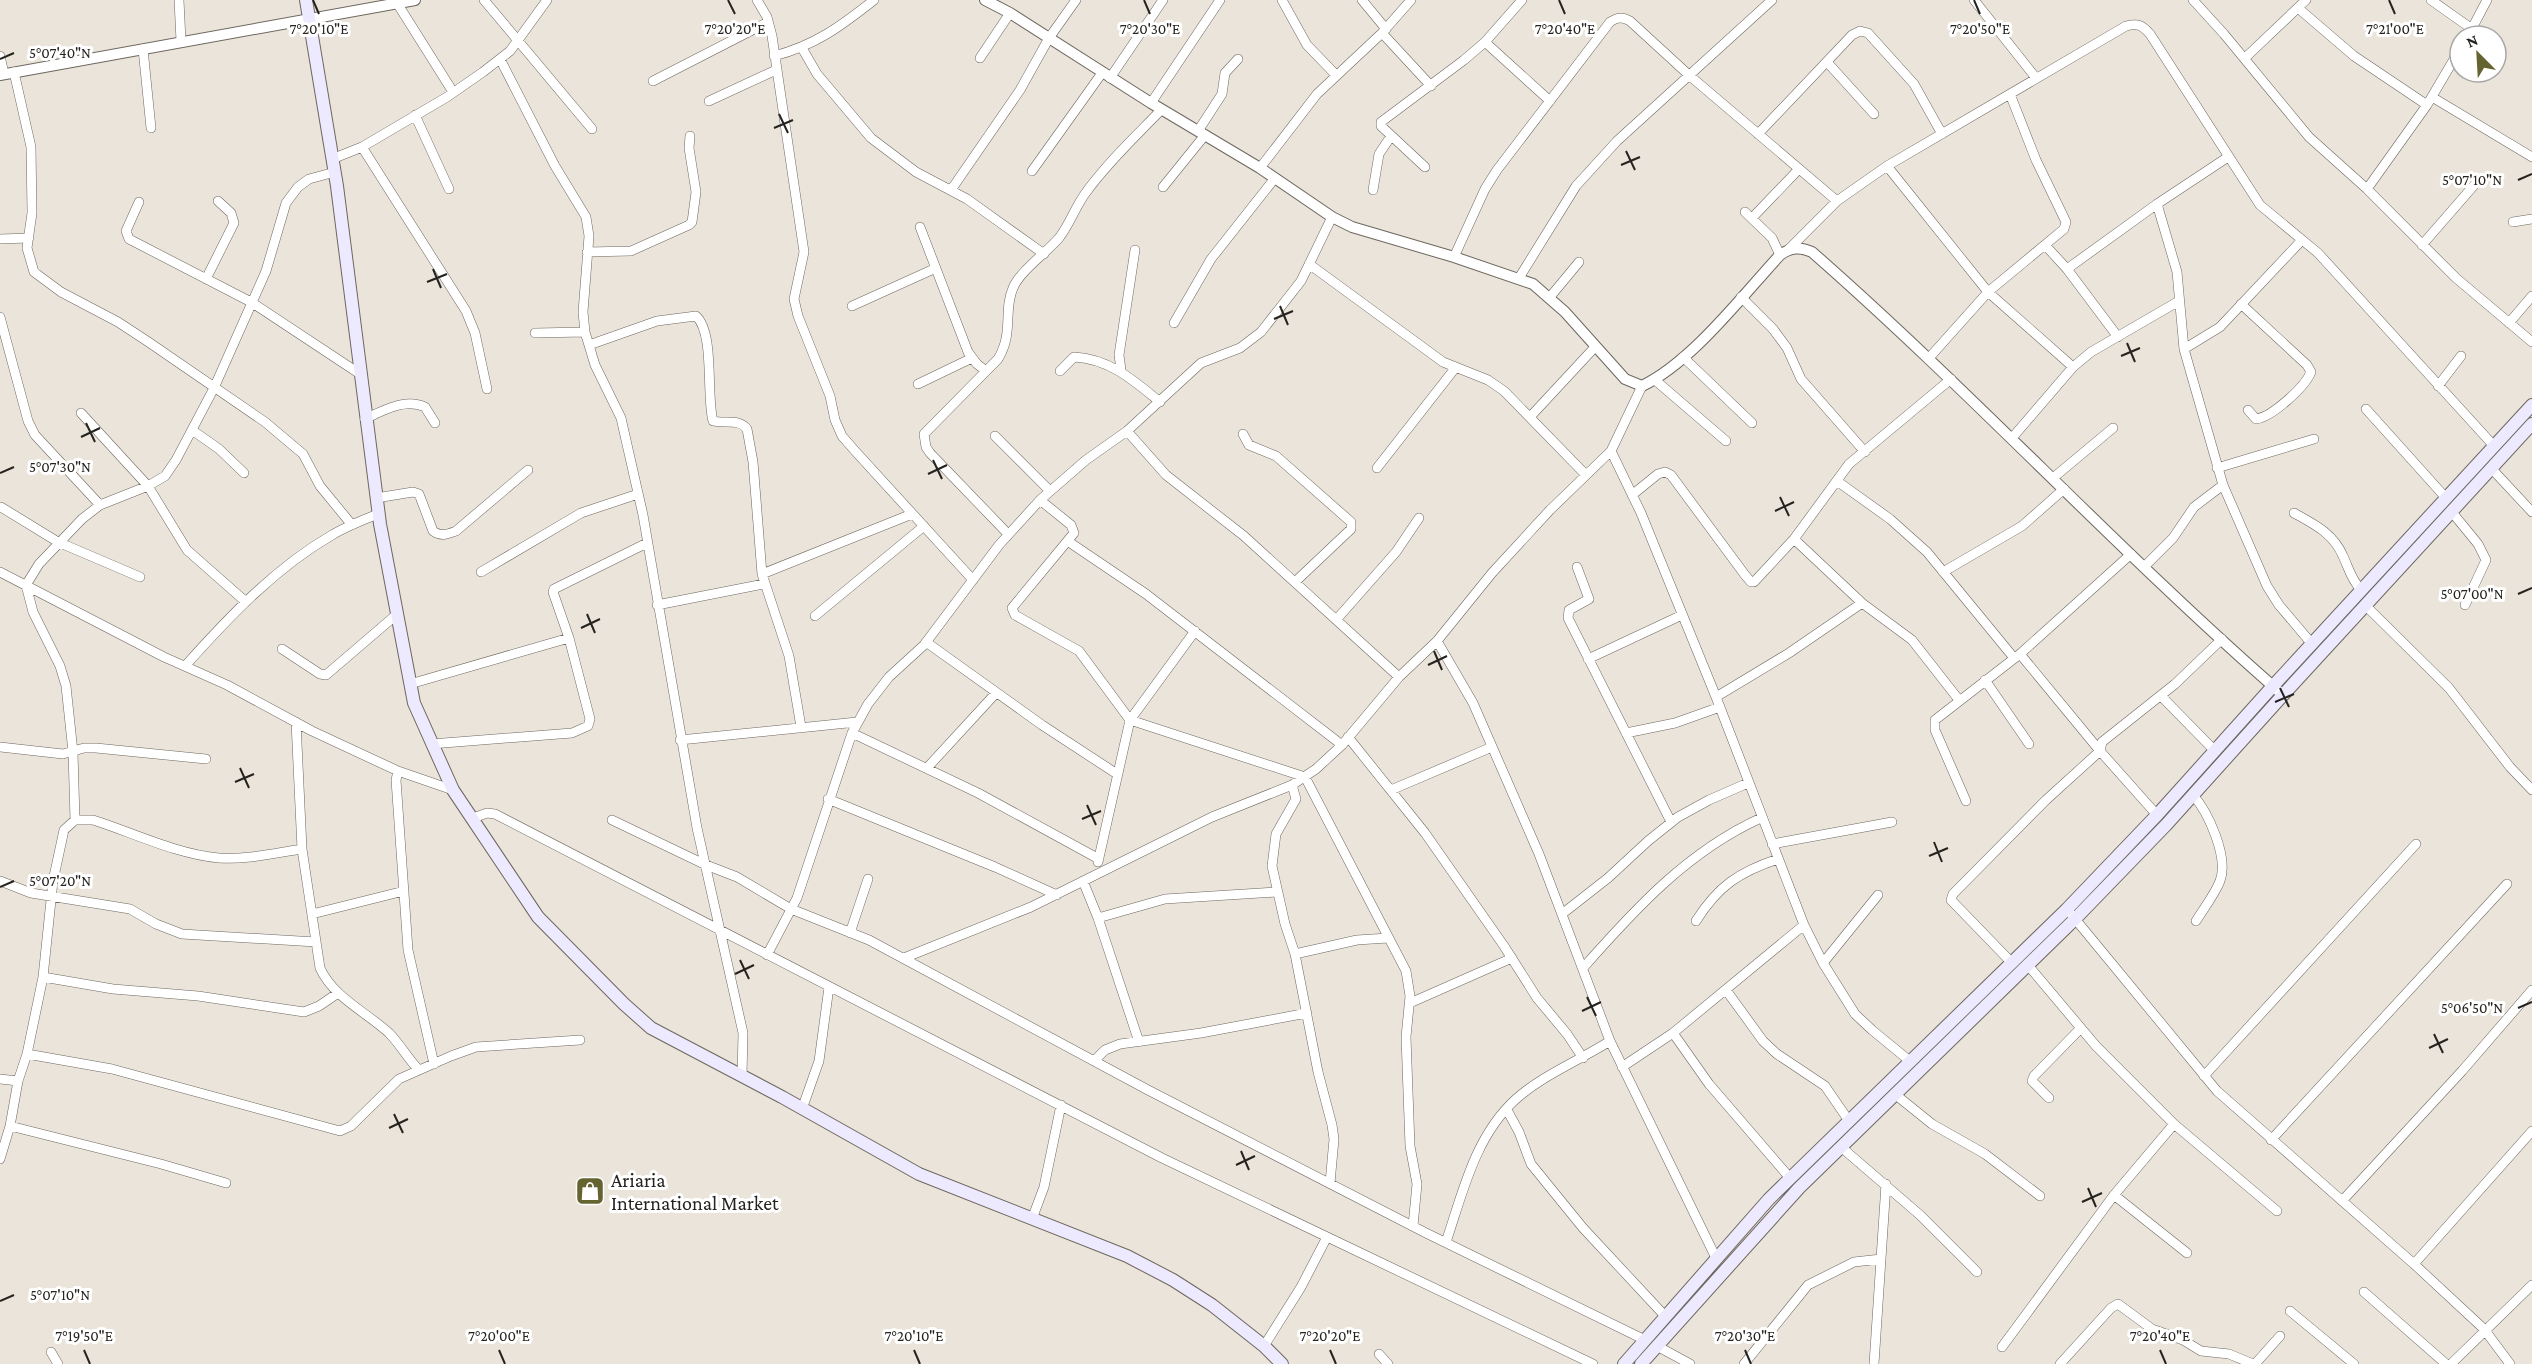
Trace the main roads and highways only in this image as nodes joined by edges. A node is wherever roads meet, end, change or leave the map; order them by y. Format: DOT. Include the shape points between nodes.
graph roads {
  1 [pos="306,0"];
  2 [pos="2532,405"];
  3 [pos="2532,424"];
  4 [pos="1282,1364"];
  5 [pos="1624,1364"];
  6 [pos="1641,1364"];
  1 -- 4 [label="main road" via="335,172 378,513 414,703 453,790 538,917 651,1028 919,1174 1127,1256 1173,1280 1212,1305"];
  2 -- 5 [label="main road" via="2157,815 2067,909 1790,1178"];
  3 -- 6 [label="main road" via="2193,795 2075,919 1778,1209"];
}
